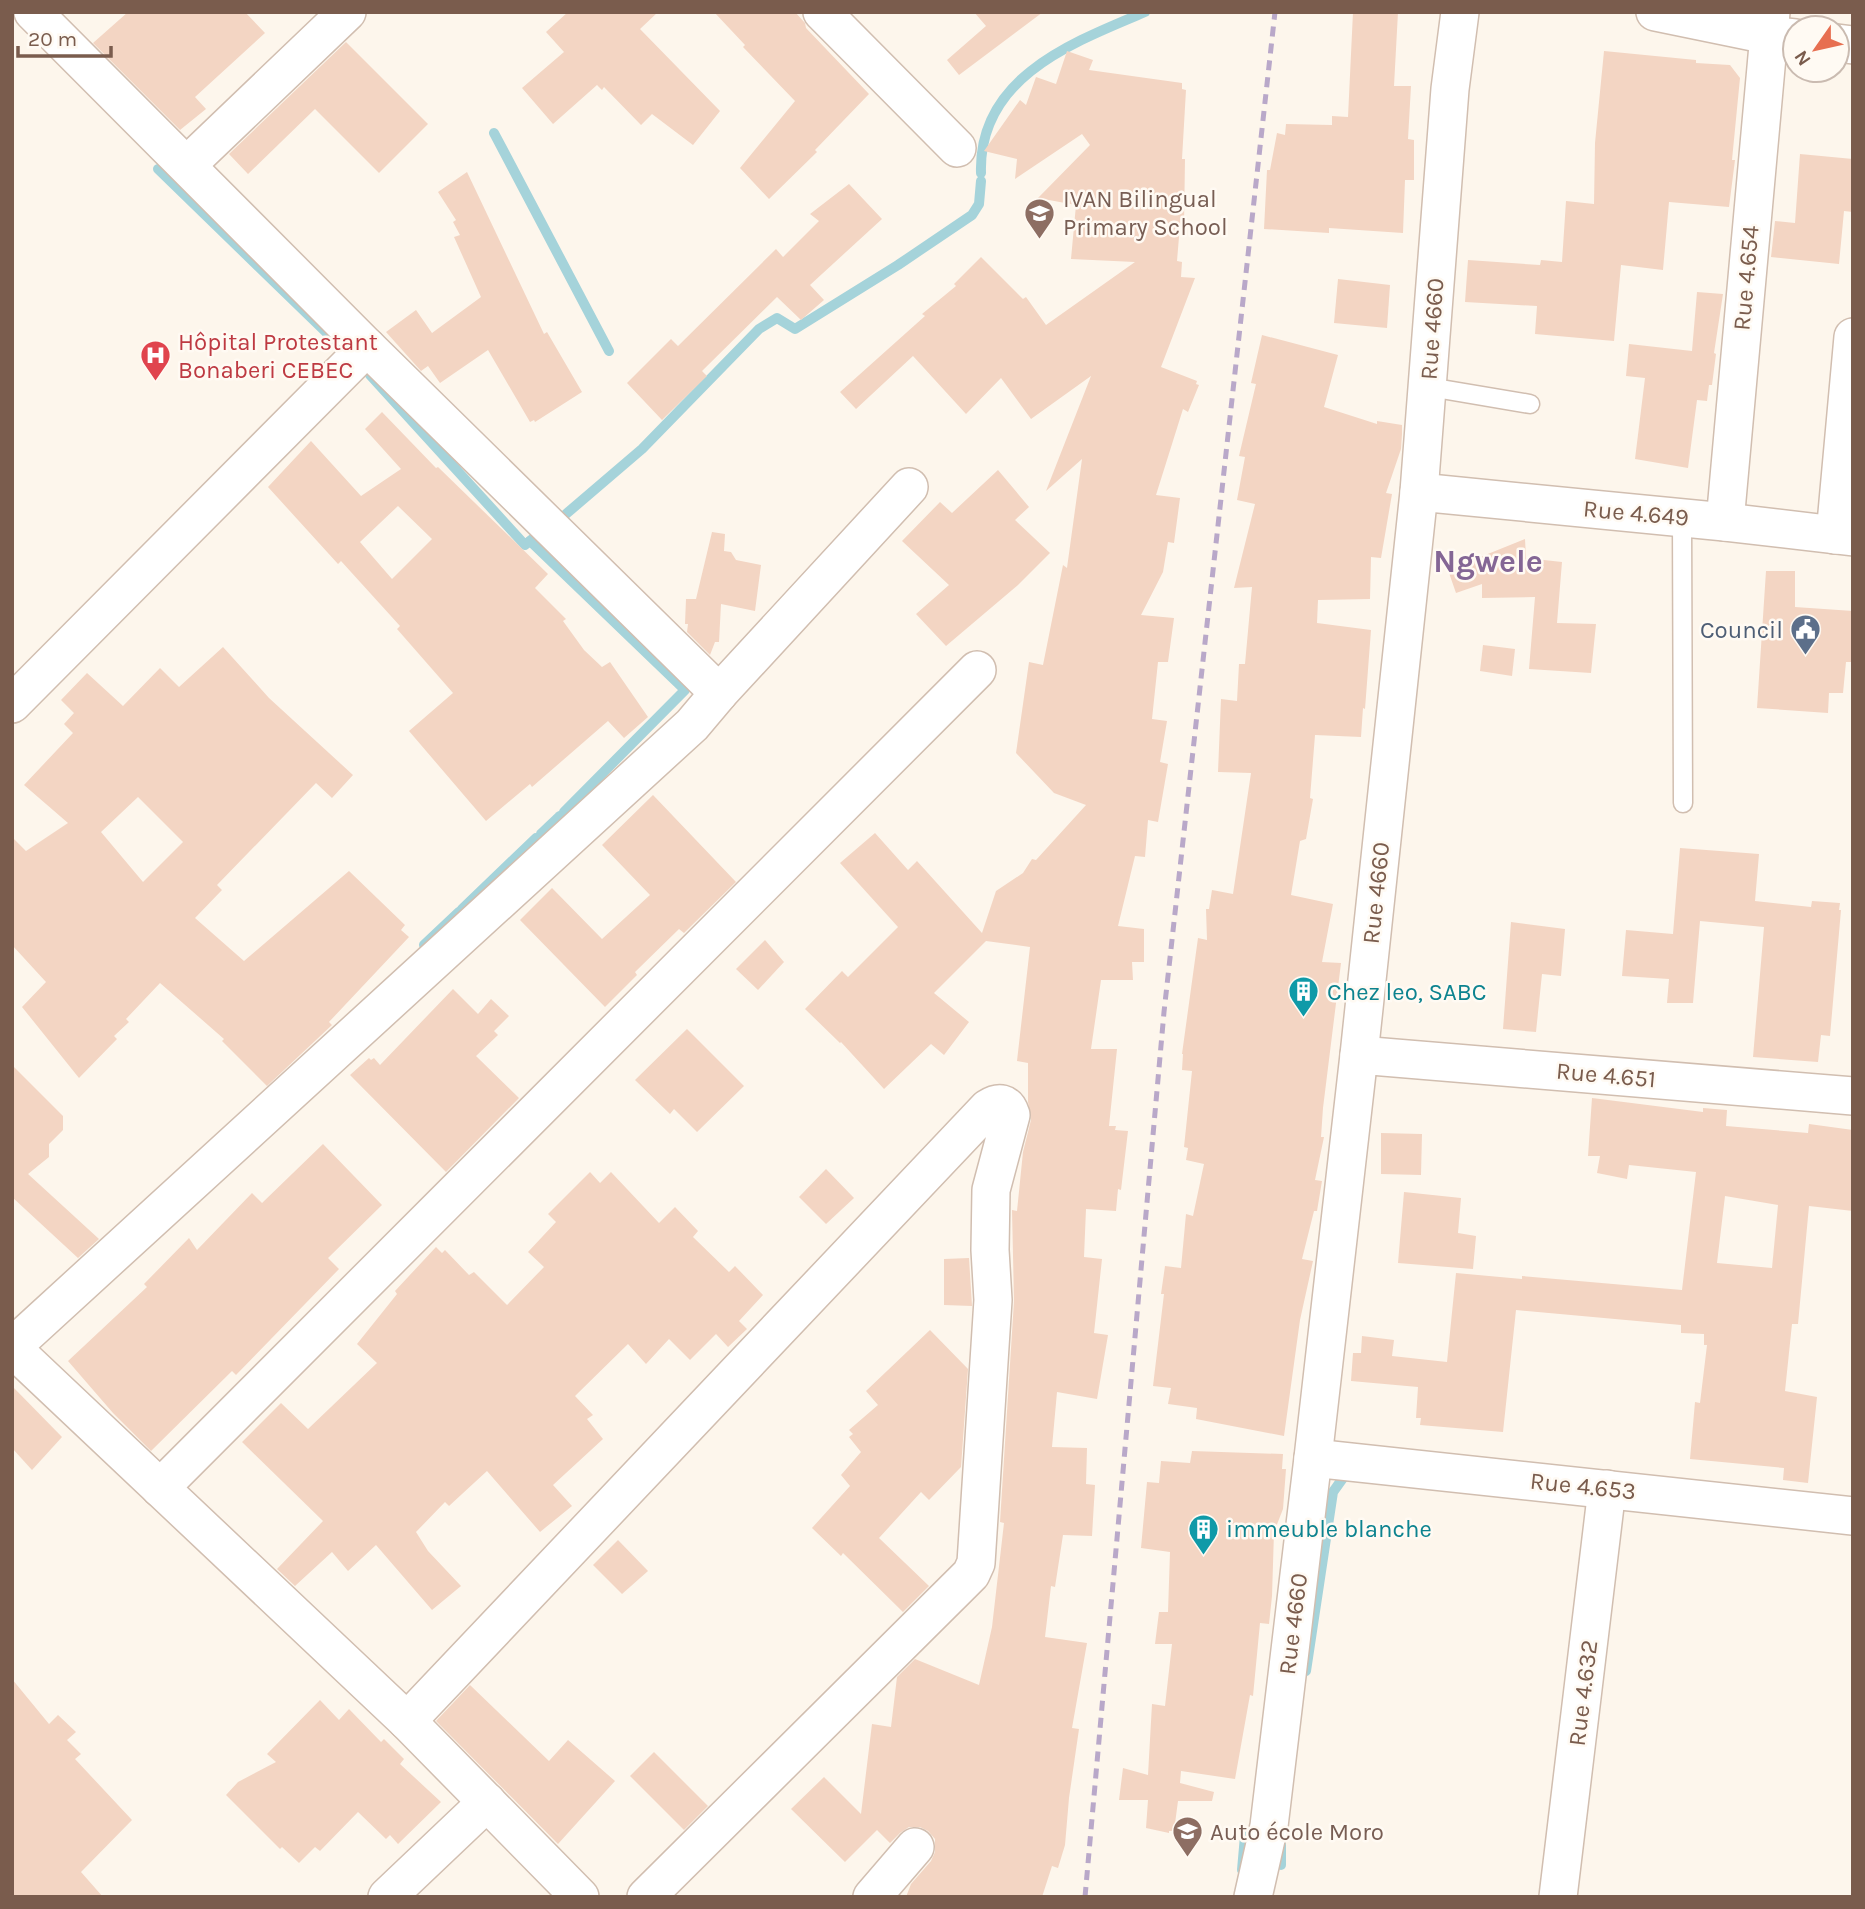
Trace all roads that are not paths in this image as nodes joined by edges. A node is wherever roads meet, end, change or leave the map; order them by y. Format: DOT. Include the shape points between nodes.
graph roads {
  1 [pos="33,12"];
  2 [pos="347,12"];
  3 [pos="822,12"];
  4 [pos="1460,12"];
  5 [pos="1654,12"];
  6 [pos="1778,29"];
  7 [pos="957,148"];
  8 [pos="187,165"];
  9 [pos="1853,338"];
  10 [pos="367,347"];
  11 [pos="1427,384"];
  12 [pos="1530,404"];
  13 [pos="909,487"];
  14 [pos="1419,492"];
  15 [pos="1682,517"];
  16 [pos="1725,522"];
  17 [pos="1844,536"];
  18 [pos="977,670"];
  19 [pos="719,693"];
  20 [pos="12,704"];
  21 [pos="1684,803"];
  22 [pos="1359,1055"];
  23 [pos="1853,1096"];
  24 [pos="12,1348"];
  25 [pos="1313,1458"];
  26 [pos="160,1488"];
  27 [pos="1607,1489"];
  28 [pos="1853,1516"];
  29 [pos="407,1721"];
  30 [pos="487,1802"];
  31 [pos="915,1847"];
  32 [pos="387,1897"];
  33 [pos="580,1897"];
  34 [pos="646,1897"];
  35 [pos="872,1897"];
  36 [pos="1252,1897"];
  37 [pos="1558,1897"];
  1 -- 8 [label="street"];
  2 -- 8 [label="street"];
  3 -- 7 [label="street"];
  4 -- 11 [label="street, Rue 4660"];
  5 -- 6 [label="street"];
  6 -- 16 [label="street, Rue 4.654"];
  8 -- 10 [label="street"];
  9 -- 17 [label="street"];
  10 -- 19 [label="street"];
  10 -- 20 [label="street"];
  11 -- 12 [label="lane"];
  11 -- 14 [label="street, Rue 4660"];
  13 -- 19 [label="street"];
  14 -- 15 [label="street, Rue 4.649"];
  14 -- 22 [label="street, Rue 4660"];
  15 -- 16 [label="street, Rue 4.649"];
  15 -- 21 [label="lane"];
  16 -- 17 [label="street, Rue 4.649"];
  18 -- 26 [label="street"];
  19 -- 24 [label="street" via="692,725"];
  22 -- 23 [label="street, Rue 4.651"];
  22 -- 25 [label="street, Rue 4660"];
  24 -- 26 [label="street"];
  25 -- 27 [label="street, Rue 4.653"];
  25 -- 36 [label="street, Rue 4660" via="1269,1826"];
  26 -- 29 [label="street"];
  27 -- 28 [label="street, Rue 4.653"];
  27 -- 37 [label="street, Rue 4.632"];
  29 -- 30 [label="street"];
  29 -- 34 [label="street" via="989,1108 996,1103 1009,1107 1011,1115 991,1190 993,1300 976,1563 971,1574"];
  30 -- 32 [label="street"];
  30 -- 33 [label="street"];
  31 -- 35 [label="street"];
}
